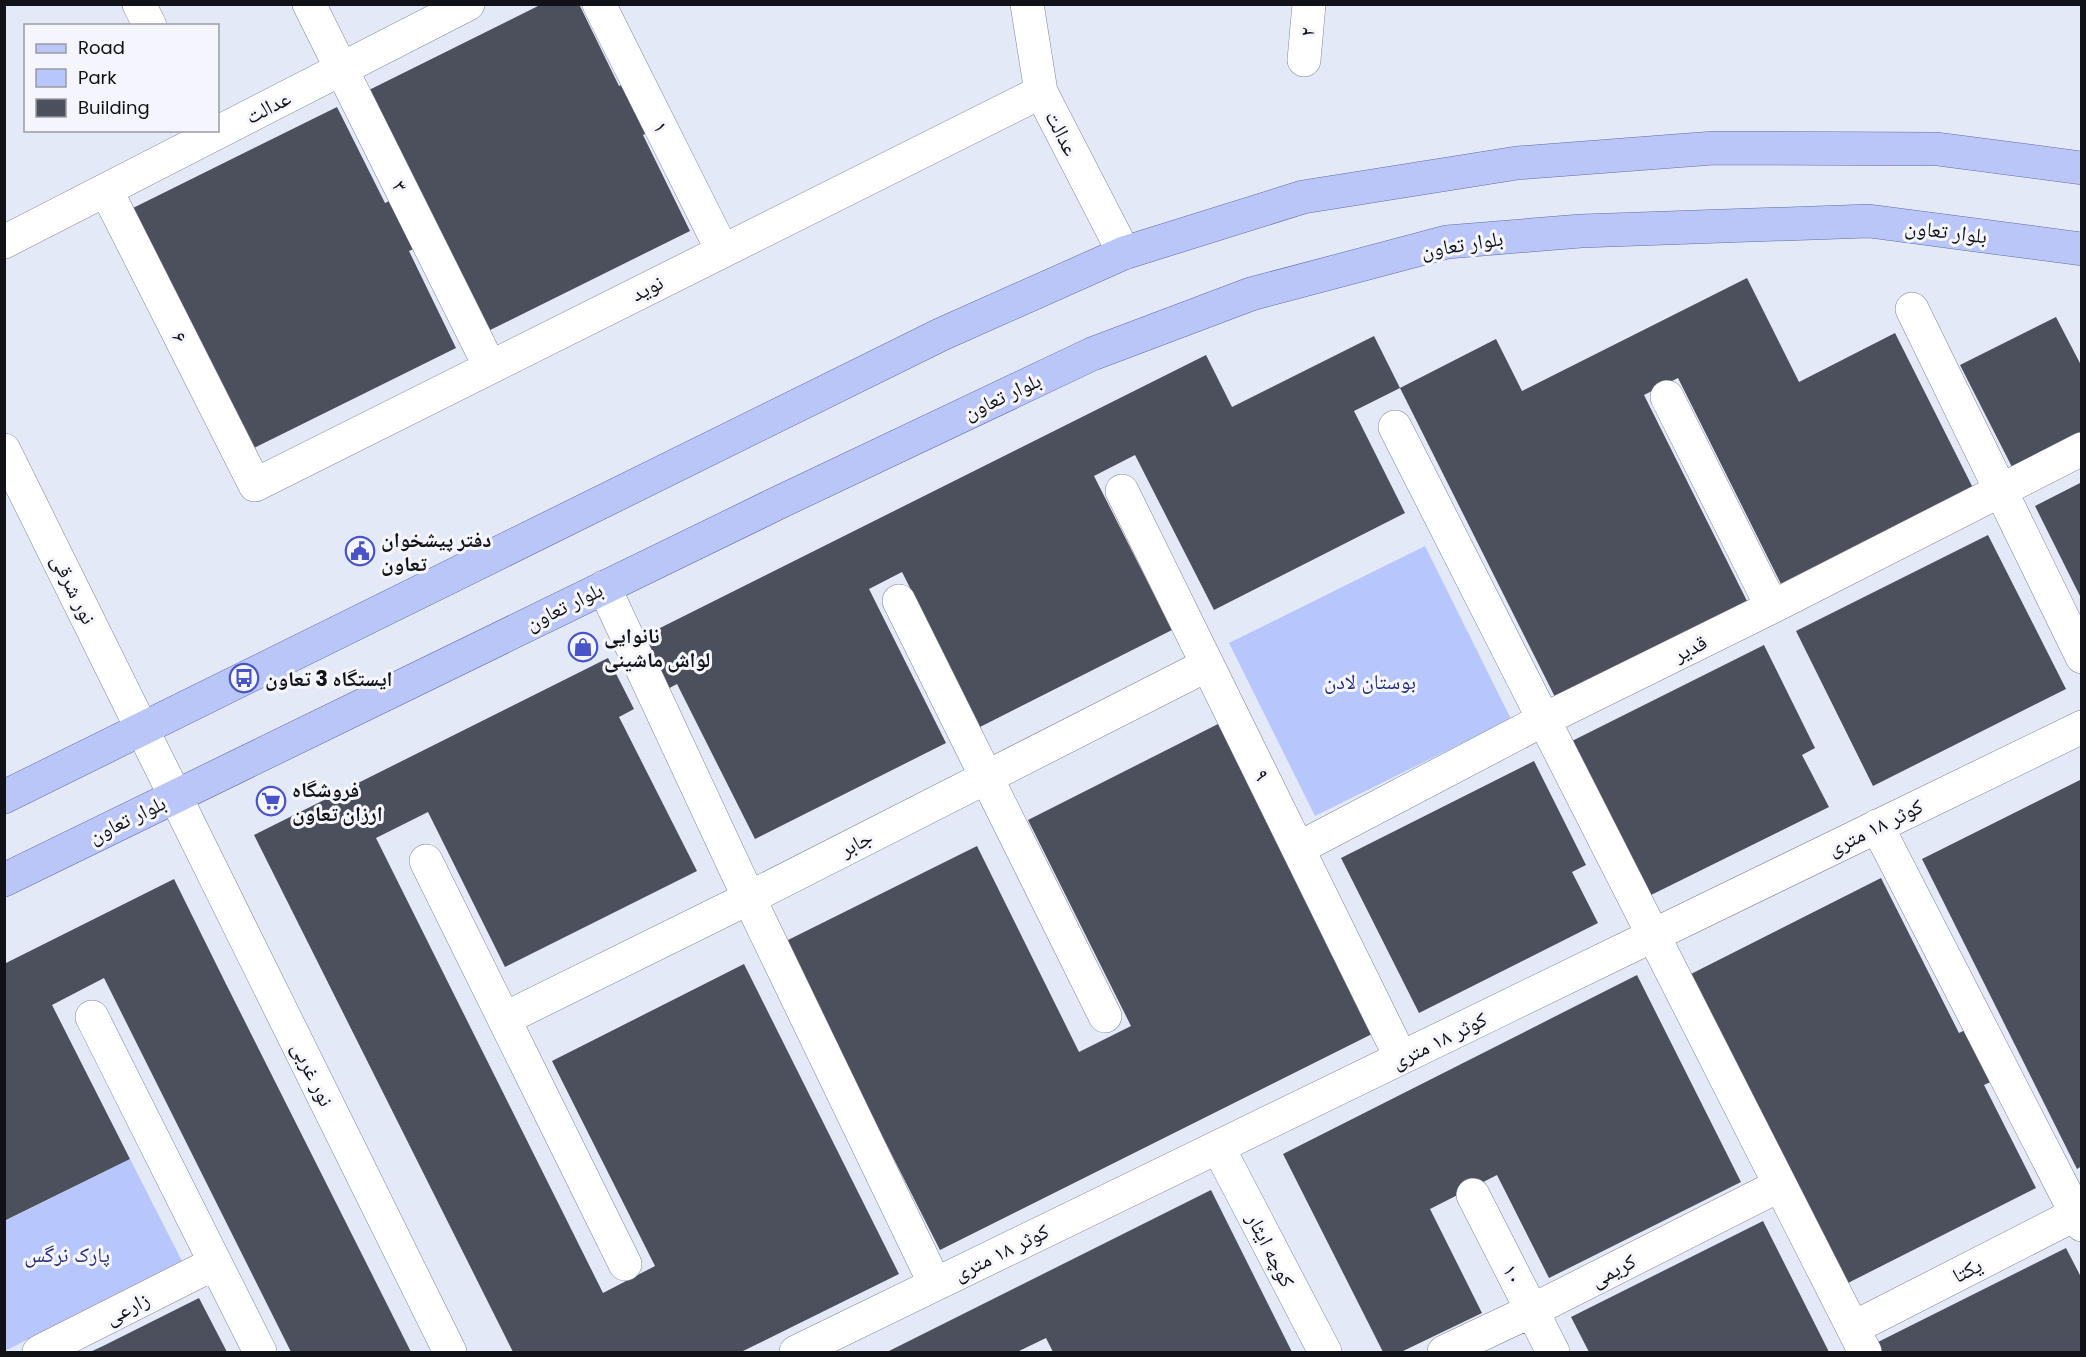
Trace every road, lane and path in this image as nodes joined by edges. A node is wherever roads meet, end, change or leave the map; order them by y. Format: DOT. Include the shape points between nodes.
graph roads {
  1 [pos="139,4"];
  2 [pos="309,4"];
  3 [pos="468,4"];
  4 [pos="599,4"];
  5 [pos="1027,4"];
  6 [pos="1309,4"];
  7 [pos="149,24"];
  8 [pos="1304,60"];
  9 [pos="341,69"];
  10 [pos="1041,92"];
  11 [pos="219,127"];
  12 [pos="204,134"];
  13 [pos="2082,168"];
  14 [pos="106,190"];
  15 [pos="4,242"];
  16 [pos="2082,249"];
  17 [pos="722,250"];
  18 [pos="1124,253"];
  19 [pos="1912,309"];
  20 [pos="490,367"];
  21 [pos="1667,397"];
  22 [pos="1395,427"];
  23 [pos="2082,449"];
  24 [pos="4,450"];
  25 [pos="255,485"];
  26 [pos="1122,491"];
  27 [pos="2000,491"];
  28 [pos="604,587"];
  29 [pos="899,601"];
  30 [pos="1772,607"];
  31 [pos="2082,657"];
  32 [pos="1207,665"];
  33 [pos="1543,720"];
  34 [pos="2082,727"];
  35 [pos="143,728"];
  36 [pos="987,777"];
  37 [pos="176,795"];
  38 [pos="4,797"];
  39 [pos="1877,826"];
  40 [pos="1299,848"];
  41 [pos="426,861"];
  42 [pos="4,880"];
  43 [pos="749,898"];
  44 [pos="1652,935"];
  45 [pos="1105,1016"];
  46 [pos="92,1017"];
  47 [pos="504,1020"];
  48 [pos="1401,1058"];
  49 [pos="1218,1147"];
  50 [pos="1780,1185"];
  51 [pos="1473,1195"];
  52 [pos="2080,1216"];
  53 [pos="215,1263"];
  54 [pos="625,1264"];
  55 [pos="935,1284"];
  56 [pos="1532,1311"];
  57 [pos="1859,1340"];
  58 [pos="39,1353"];
  59 [pos="260,1353"];
  60 [pos="450,1353"];
  61 [pos="796,1353"];
  62 [pos="1325,1353"];
  63 [pos="1444,1353"];
  64 [pos="1553,1353"];
  1 -- 7 [label="street"];
  2 -- 9 [label="street, ۳"];
  3 -- 9 [label="street, عدالت"];
  4 -- 17 [label="street, ۱"];
  5 -- 10 [label="street, عدالت"];
  6 -- 8 [label="street, ۲"];
  9 -- 11 [label="street, عدالت"];
  9 -- 20 [label="street, ۳"];
  10 -- 17 [label="street, نوید"];
  10 -- 18 [label="street, عدالت"];
  12 -- 14 [label="street, عدالت"];
  13 -- 18 [label="main road" via="1937,149 1714,148 1516,163 1304,196"];
  14 -- 15 [label="street, عدالت"];
  14 -- 25 [label="street, ۶"];
  16 -- 28 [label="main road, بلوار تعاون" via="1869,221 1581,231 1447,242 1251,294 1092,354"];
  17 -- 20 [label="street, نوید"];
  18 -- 35 [label="main road" via="942,334"];
  19 -- 27 [label="street"];
  20 -- 25 [label="street, نوید"];
  21 -- 30 [label="street"];
  22 -- 33 [label="street"];
  23 -- 27 [label="street, قدیر"];
  24 -- 35 [label="street, نور شرقی"];
  26 -- 32 [label="street, ۹"];
  27 -- 30 [label="street, قدیر"];
  27 -- 31 [label="street"];
  28 -- 37 [label="main road, بلوار تعاون"];
  28 -- 43 [label="street"];
  29 -- 36 [label="street"];
  30 -- 33 [label="street, قدیر"];
  32 -- 36 [label="street, جابر"];
  32 -- 40 [label="street, ۹"];
  33 -- 40 [label="street, قدیر"];
  33 -- 44 [label="street"];
  34 -- 39 [label="street, کوثر ۱۸ متری"];
  35 -- 37 [label="street, نور شرقی"];
  35 -- 38 [label="main road"];
  36 -- 43 [label="street, جابر"];
  36 -- 45 [label="street"];
  37 -- 42 [label="main road, بلوار تعاون"];
  37 -- 60 [label="street, نور غربی"];
  39 -- 44 [label="street, کوثر ۱۸ متری"];
  39 -- 52 [label="street"];
  40 -- 48 [label="street, ۹"];
  41 -- 47 [label="street"];
  43 -- 47 [label="street, جابر"];
  43 -- 55 [label="street"];
  44 -- 48 [label="street, کوثر ۱۸ متری"];
  44 -- 50 [label="street"];
  46 -- 53 [label="street"];
  47 -- 54 [label="street"];
  48 -- 49 [label="street, کوثر ۱۸ متری"];
  49 -- 55 [label="street, کوثر ۱۸ متری"];
  49 -- 62 [label="street, کوچه ایثار"];
  50 -- 56 [label="street, کریمی"];
  50 -- 57 [label="street"];
  51 -- 56 [label="street, ۱۰"];
  52 -- 57 [label="street, یکتا"];
  53 -- 58 [label="street, زارعی"];
  53 -- 59 [label="street"];
  55 -- 61 [label="street, کوثر ۱۸ متری"];
  56 -- 63 [label="street, کریمی"];
  56 -- 64 [label="street, ۱۰"];
}
